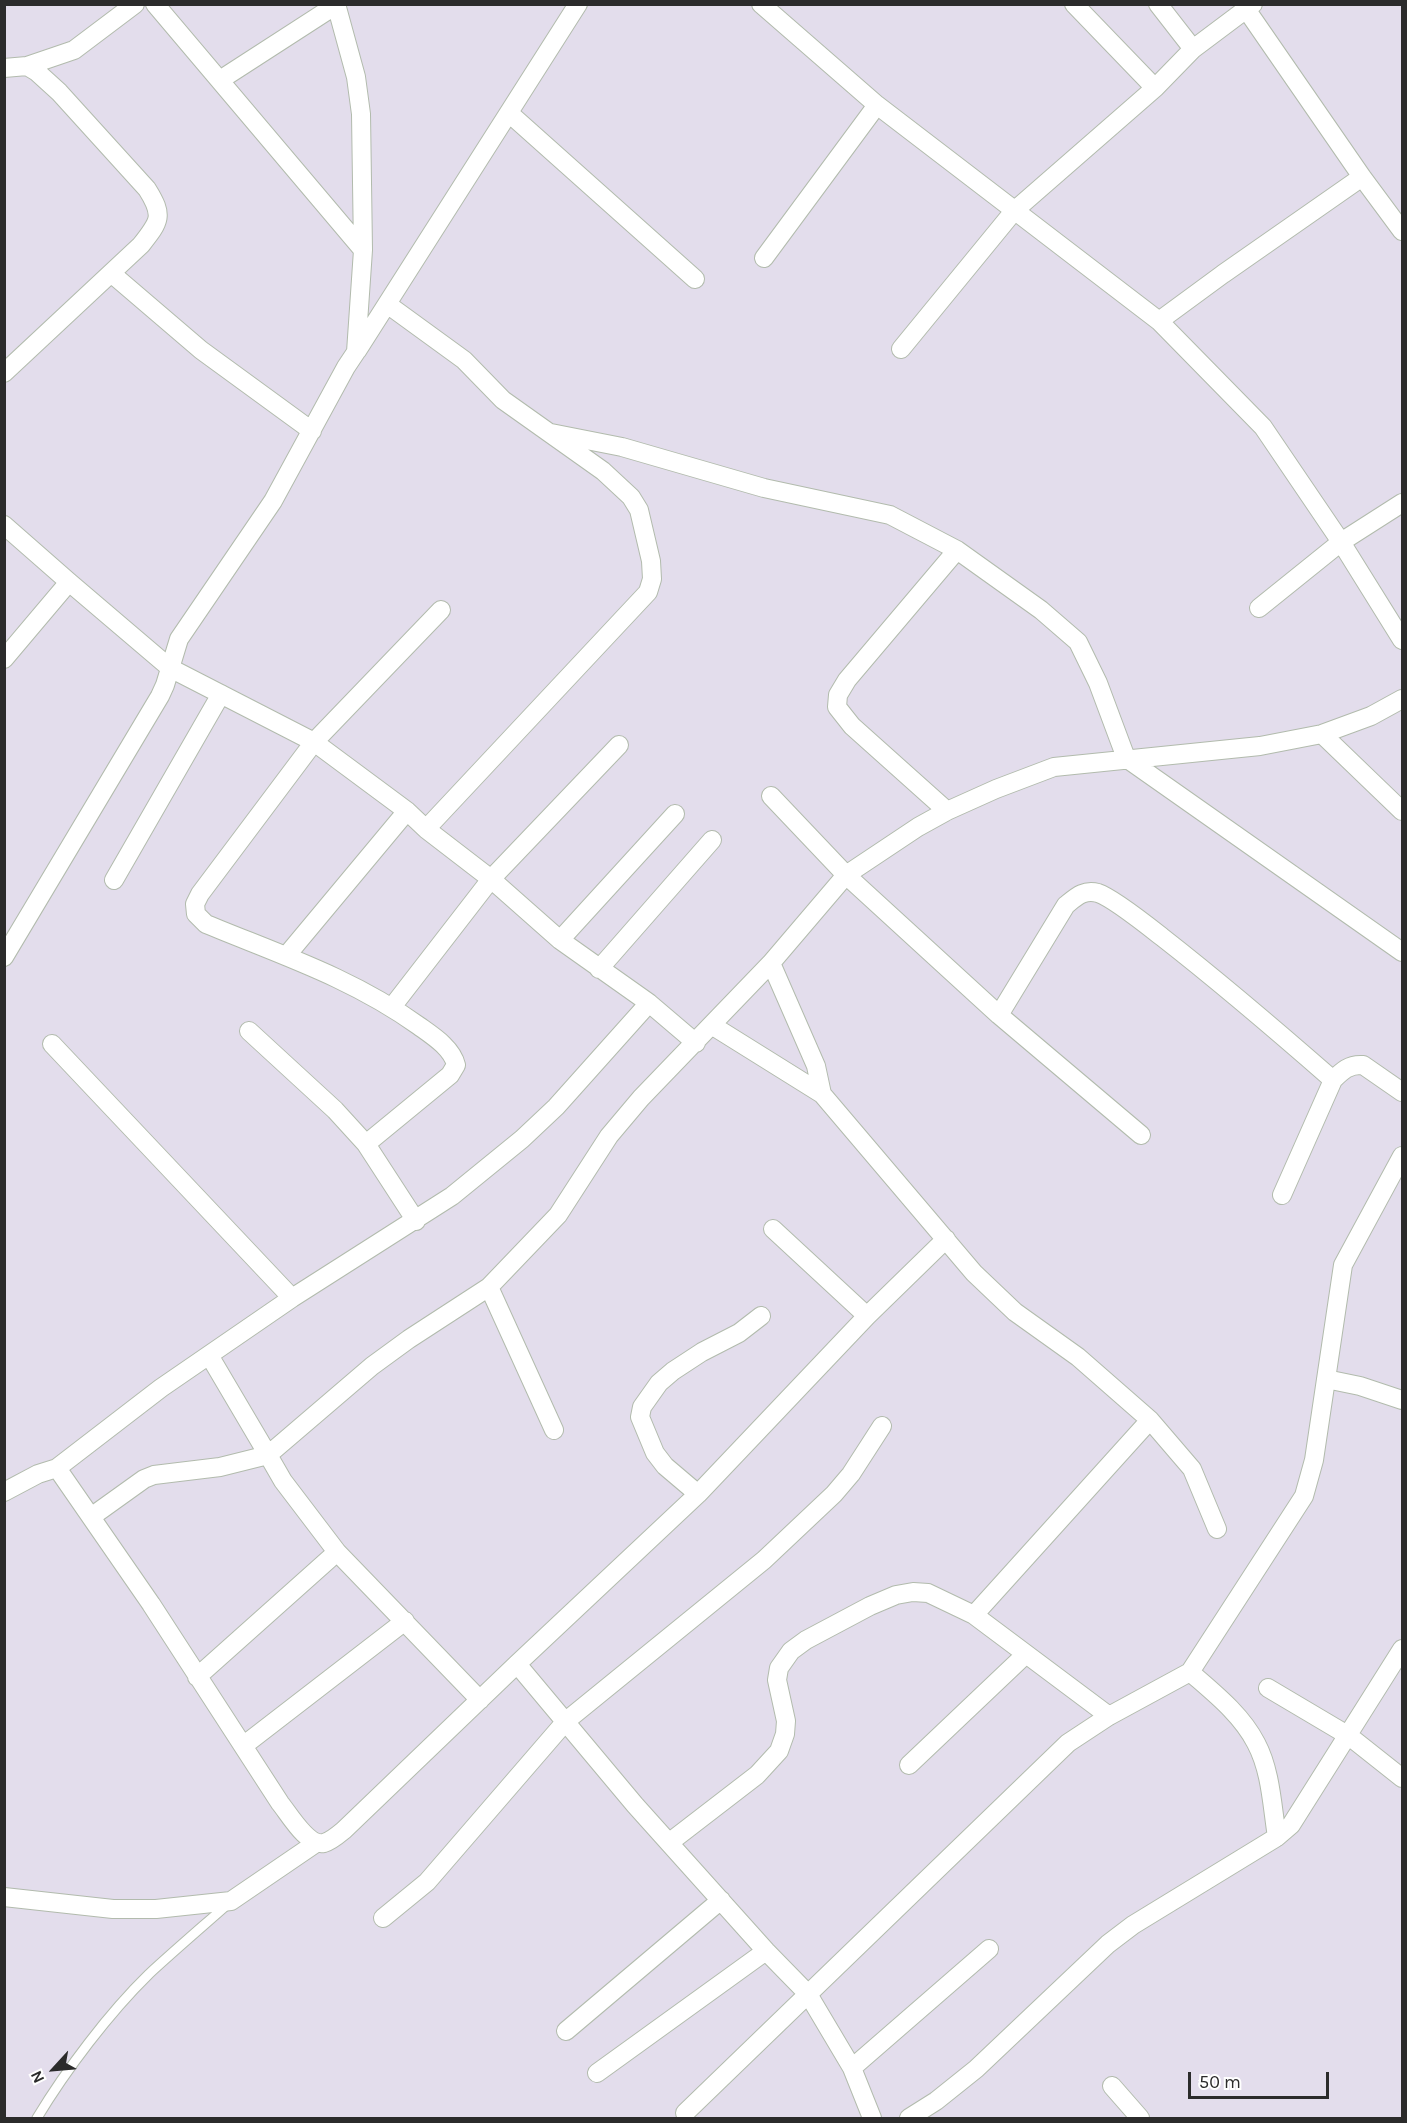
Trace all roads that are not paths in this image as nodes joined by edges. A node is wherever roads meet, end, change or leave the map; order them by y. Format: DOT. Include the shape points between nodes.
graph roads {
  1 [pos="135,4"];
  2 [pos="155,4"];
  3 [pos="578,4"];
  4 [pos="761,4"];
  5 [pos="1074,4"];
  6 [pos="1158,4"];
  7 [pos="336,5"];
  8 [pos="1250,7"];
  9 [pos="1193,49"];
  10 [pos="27,66"];
  11 [pos="4,68"];
  12 [pos="220,80"];
  13 [pos="1155,88"];
  14 [pos="877,105"];
  15 [pos="509,113"];
  16 [pos="1362,177"];
  17 [pos="1014,211"];
  18 [pos="1402,231"];
  19 [pos="363,250"];
  20 [pos="764,258"];
  21 [pos="111,273"];
  22 [pos="695,279"];
  23 [pos="387,304"];
  24 [pos="1159,321"];
  25 [pos="901,350"];
  26 [pos="356,352"];
  27 [pos="4,373"];
  28 [pos="312,431"];
  29 [pos="552,433"];
  30 [pos="1402,502"];
  31 [pos="4,525"];
  32 [pos="1341,542"];
  33 [pos="957,550"];
  34 [pos="69,582"];
  35 [pos="1259,608"];
  36 [pos="441,610"];
  37 [pos="1402,640"];
  38 [pos="4,659"];
  39 [pos="170,668"];
  40 [pos="221,694"];
  41 [pos="1402,699"];
  42 [pos="1322,734"];
  43 [pos="314,742"];
  44 [pos="620,745"];
  45 [pos="1126,758"];
  46 [pos="771,796"];
  47 [pos="407,811"];
  48 [pos="947,811"];
  49 [pos="1402,811"];
  50 [pos="675,814"];
  51 [pos="426,829"];
  52 [pos="712,840"];
  53 [pos="846,875"];
  54 [pos="491,879"];
  55 [pos="114,880"];
  56 [pos="560,940"];
  57 [pos="8,944"];
  58 [pos="1402,952"];
  59 [pos="287,956"];
  60 [pos="771,963"];
  61 [pos="599,969"];
  62 [pos="649,1003"];
  63 [pos="392,1006"];
  64 [pos="999,1014"];
  65 [pos="713,1026"];
  66 [pos="249,1031"];
  67 [pos="696,1043"];
  68 [pos="52,1044"];
  69 [pos="1333,1080"];
  70 [pos="1402,1092"];
  71 [pos="822,1094"];
  72 [pos="1142,1135"];
  73 [pos="366,1144"];
  74 [pos="1402,1156"];
  75 [pos="1282,1195"];
  76 [pos="416,1221"];
  77 [pos="773,1229"];
  78 [pos="946,1239"];
  79 [pos="489,1287"];
  80 [pos="292,1298"];
  81 [pos="762,1316"];
  82 [pos="867,1316"];
  83 [pos="209,1355"];
  84 [pos="1326,1379"];
  85 [pos="1402,1400"];
  86 [pos="1150,1420"];
  87 [pos="882,1426"];
  88 [pos="554,1430"];
  89 [pos="268,1455"];
  90 [pos="57,1468"];
  91 [pos="4,1492"];
  92 [pos="698,1494"];
  93 [pos="91,1517"];
  94 [pos="1217,1529"];
  95 [pos="337,1552"];
  96 [pos="974,1615"];
  97 [pos="405,1621"];
  98 [pos="1402,1649"];
  99 [pos="1026,1654"];
  100 [pos="517,1664"];
  101 [pos="1190,1672"];
  102 [pos="197,1677"];
  103 [pos="1268,1688"];
  104 [pos="480,1700"];
  105 [pos="1109,1716"];
  106 [pos="566,1721"];
  107 [pos="1349,1736"];
  108 [pos="243,1746"];
  109 [pos="909,1765"];
  110 [pos="1402,1778"];
  111 [pos="1277,1837"];
  112 [pos="669,1842"];
  113 [pos="316,1843"];
  114 [pos="4,1897"];
  115 [pos="721,1900"];
  116 [pos="231,1901"];
  117 [pos="383,1918"];
  118 [pos="989,1949"];
  119 [pos="766,1951"];
  120 [pos="808,1994"];
  121 [pos="566,2031"];
  122 [pos="852,2068"];
  123 [pos="597,2073"];
  124 [pos="1112,2086"];
  125 [pos="685,2113"];
  126 [pos="37,2118"];
  127 [pos="872,2118"];
  128 [pos="909,2118"];
  129 [pos="1140,2118"];
  1 -- 10 [label="street" via="74,50"];
  2 -- 12 [label="street"];
  3 -- 15 [label="street"];
  4 -- 14 [label="street"];
  5 -- 13 [label="street"];
  6 -- 9 [label="street"];
  7 -- 12 [label="street"];
  7 -- 19 [label="street" via="356,77 361,114"];
  8 -- 9 [label="street"];
  8 -- 16 [label="street"];
  9 -- 13 [label="street"];
  10 -- 11 [label="street"];
  10 -- 21 [label="street" via="59,92 147,189 157,207 157,224"];
  12 -- 19 [label="street"];
  13 -- 17 [label="street"];
  14 -- 17 [label="street"];
  14 -- 20 [label="street"];
  15 -- 22 [label="street"];
  15 -- 23 [label="street"];
  16 -- 18 [label="street"];
  16 -- 24 [label="street"];
  17 -- 24 [label="street"];
  17 -- 25 [label="street"];
  19 -- 26 [label="street"];
  21 -- 27 [label="street"];
  21 -- 28 [label="street" via="201,350"];
  23 -- 26 [label="street"];
  23 -- 29 [label="street" via="464,360 503,400"];
  24 -- 32 [label="street" via="1263,427"];
  26 -- 28 [label="street"];
  28 -- 39 [label="street" via="273,501 179,639"];
  29 -- 33 [label="street" via="622,447 764,488 890,515"];
  29 -- 51 [label="street" via="609,475 639,510 651,561 648,592"];
  30 -- 32 [label="street"];
  31 -- 34 [label="street"];
  32 -- 35 [label="street"];
  32 -- 37 [label="street"];
  33 -- 45 [label="street" via="1041,610 1078,642"];
  33 -- 48 [label="street" via="847,680 838,695 837,707 852,726"];
  34 -- 38 [label="street"];
  34 -- 39 [label="street"];
  36 -- 43 [label="street"];
  39 -- 40 [label="street"];
  39 -- 57 [label="street" via="160,696"];
  40 -- 43 [label="street"];
  40 -- 55 [label="street"];
  41 -- 42 [label="street" via="1371,716"];
  42 -- 45 [label="street" via="1260,746"];
  42 -- 49 [label="street"];
  43 -- 47 [label="street"];
  43 -- 59 [label="street" via="200,894 195,910 206,924"];
  44 -- 54 [label="street"];
  45 -- 48 [label="street" via="1054,767"];
  45 -- 58 [label="street"];
  46 -- 53 [label="street"];
  47 -- 51 [label="street"];
  47 -- 59 [label="street"];
  48 -- 53 [label="street"];
  50 -- 56 [label="street"];
  51 -- 54 [label="street"];
  52 -- 61 [label="street"];
  53 -- 60 [label="street"];
  53 -- 64 [label="street"];
  54 -- 56 [label="street"];
  54 -- 63 [label="street"];
  56 -- 61 [label="street"];
  59 -- 63 [label="street"];
  60 -- 65 [label="street"];
  60 -- 71 [label="street" via="816,1066"];
  61 -- 62 [label="street"];
  62 -- 67 [label="street"];
  62 -- 76 [label="street" via="531,1131"];
  63 -- 73 [label="street" via="433,1036 453,1056 456,1065 450,1075"];
  64 -- 69 [label="street" via="1066,905 1080,893 1100,894 1222,984"];
  64 -- 72 [label="street"];
  65 -- 67 [label="street"];
  65 -- 71 [label="street"];
  66 -- 73 [label="street"];
  67 -- 79 [label="street" via="609,1136 558,1215"];
  68 -- 80 [label="street"];
  69 -- 70 [label="street" via="1350,1066 1363,1065"];
  69 -- 75 [label="street"];
  71 -- 78 [label="street"];
  73 -- 76 [label="street"];
  74 -- 84 [label="street" via="1343,1265"];
  76 -- 80 [label="street"];
  77 -- 82 [label="street"];
  78 -- 82 [label="street"];
  78 -- 86 [label="street" via="974,1273 1015,1312 1078,1357"];
  79 -- 88 [label="street"];
  79 -- 89 [label="street" via="372,1366"];
  80 -- 83 [label="street"];
  81 -- 92 [label="street" via="673,1371 642,1407 640,1417 655,1453"];
  82 -- 92 [label="street"];
  83 -- 89 [label="street"];
  83 -- 90 [label="street"];
  84 -- 85 [label="street"];
  84 -- 101 [label="street" via="1314,1460 1304,1496"];
  86 -- 94 [label="street" via="1192,1468"];
  86 -- 96 [label="street"];
  87 -- 106 [label="street" via="852,1474 764,1560"];
  89 -- 93 [label="street" via="220,1467 154,1475"];
  89 -- 95 [label="street"];
  90 -- 91 [label="street"];
  90 -- 93 [label="street"];
  92 -- 100 [label="street"];
  93 -- 102 [label="street"];
  95 -- 97 [label="street"];
  95 -- 102 [label="street"];
  96 -- 99 [label="street"];
  96 -- 112 [label="street" via="928,1593 897,1595 791,1651 779,1668 777,1680 786,1721 779,1751 757,1774"];
  97 -- 104 [label="street"];
  97 -- 108 [label="street"];
  98 -- 107 [label="street"];
  99 -- 105 [label="street"];
  99 -- 109 [label="street"];
  100 -- 104 [label="street"];
  100 -- 106 [label="street"];
  101 -- 105 [label="street"];
  101 -- 111 [label="street" via="1218,1696 1256,1743 1266,1768"];
  102 -- 108 [label="street"];
  103 -- 107 [label="street"];
  104 -- 113 [label="street" via="344,1830 324,1843"];
  105 -- 120 [label="street" via="1046,1763"];
  106 -- 112 [label="street"];
  106 -- 117 [label="street" via="427,1882"];
  107 -- 110 [label="street"];
  107 -- 111 [label="street" via="1291,1825"];
  108 -- 113 [label="street" via="280,1803"];
  111 -- 128 [label="street" via="1133,1925 976,2069"];
  112 -- 115 [label="street"];
  113 -- 116 [label="street"];
  114 -- 116 [label="street" via="156,1910"];
  115 -- 119 [label="street"];
  115 -- 121 [label="street"];
  116 -- 126 [label="lane" via="148,1976 98,2032"];
  118 -- 122 [label="street"];
  119 -- 120 [label="street"];
  119 -- 123 [label="street"];
  120 -- 122 [label="street"];
  120 -- 125 [label="street"];
  122 -- 127 [label="street"];
  124 -- 129 [label="street"];
}
